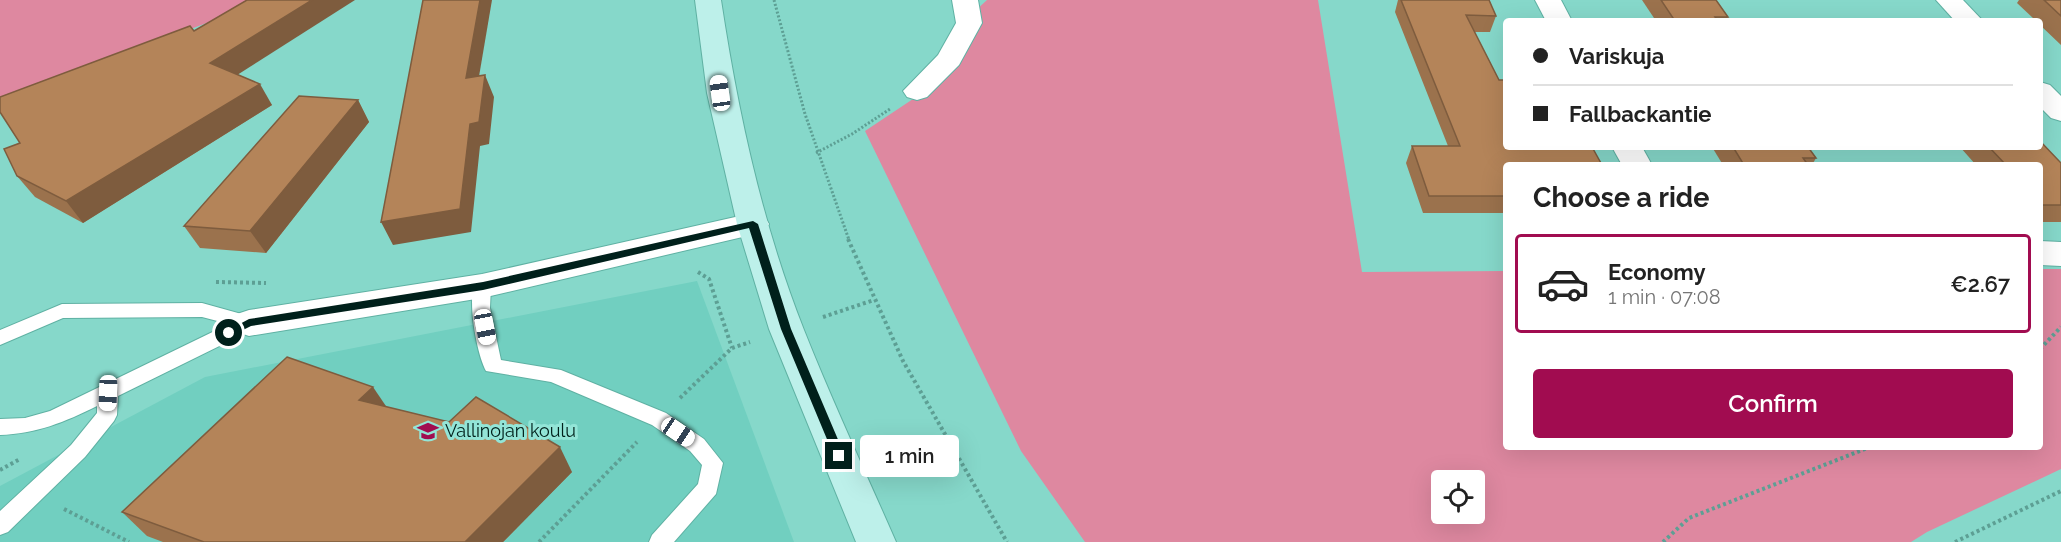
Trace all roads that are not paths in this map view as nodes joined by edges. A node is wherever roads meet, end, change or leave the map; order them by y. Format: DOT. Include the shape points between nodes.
graph roads {
  1 [pos="708,0"];
  2 [pos="965,0"];
  3 [pos="1548,0"];
  4 [pos="1949,0"];
  5 [pos="1557,18"];
  6 [pos="1967,18"];
  7 [pos="917,91"];
  8 [pos="2043,94"];
  9 [pos="2061,112"];
  10 [pos="753,224"];
  11 [pos="2043,253"];
  12 [pos="2061,254"];
  13 [pos="483,286"];
  14 [pos="249,323"];
  15 [pos="0,338"];
  16 [pos="108,393"];
  17 [pos="0,427"];
  18 [pos="0,525"];
  19 [pos="660,542"];
  20 [pos="876,542"];
  1 -- 10 [label="street" via="720,93"];
  2 -- 7 [label="street" via="969,24 949,60"];
  3 -- 5 [label="street"];
  4 -- 6 [label="street"];
  8 -- 9 [label="street"];
  10 -- 13 [label="street"];
  10 -- 20 [label="street" via="786,329"];
  11 -- 12 [label="street"];
  13 -- 14 [label="street"];
  13 -- 19 [label="lane" via="481,308 493,366 554,375 659,419 697,446 713,463 708,488"];
  14 -- 15 [label="lane" via="202,310 62,311"];
  14 -- 16 [label="lane"];
  16 -- 17 [label="lane" via="55,418 25,426"];
  16 -- 18 [label="lane" via="107,414 78,451"];
}
